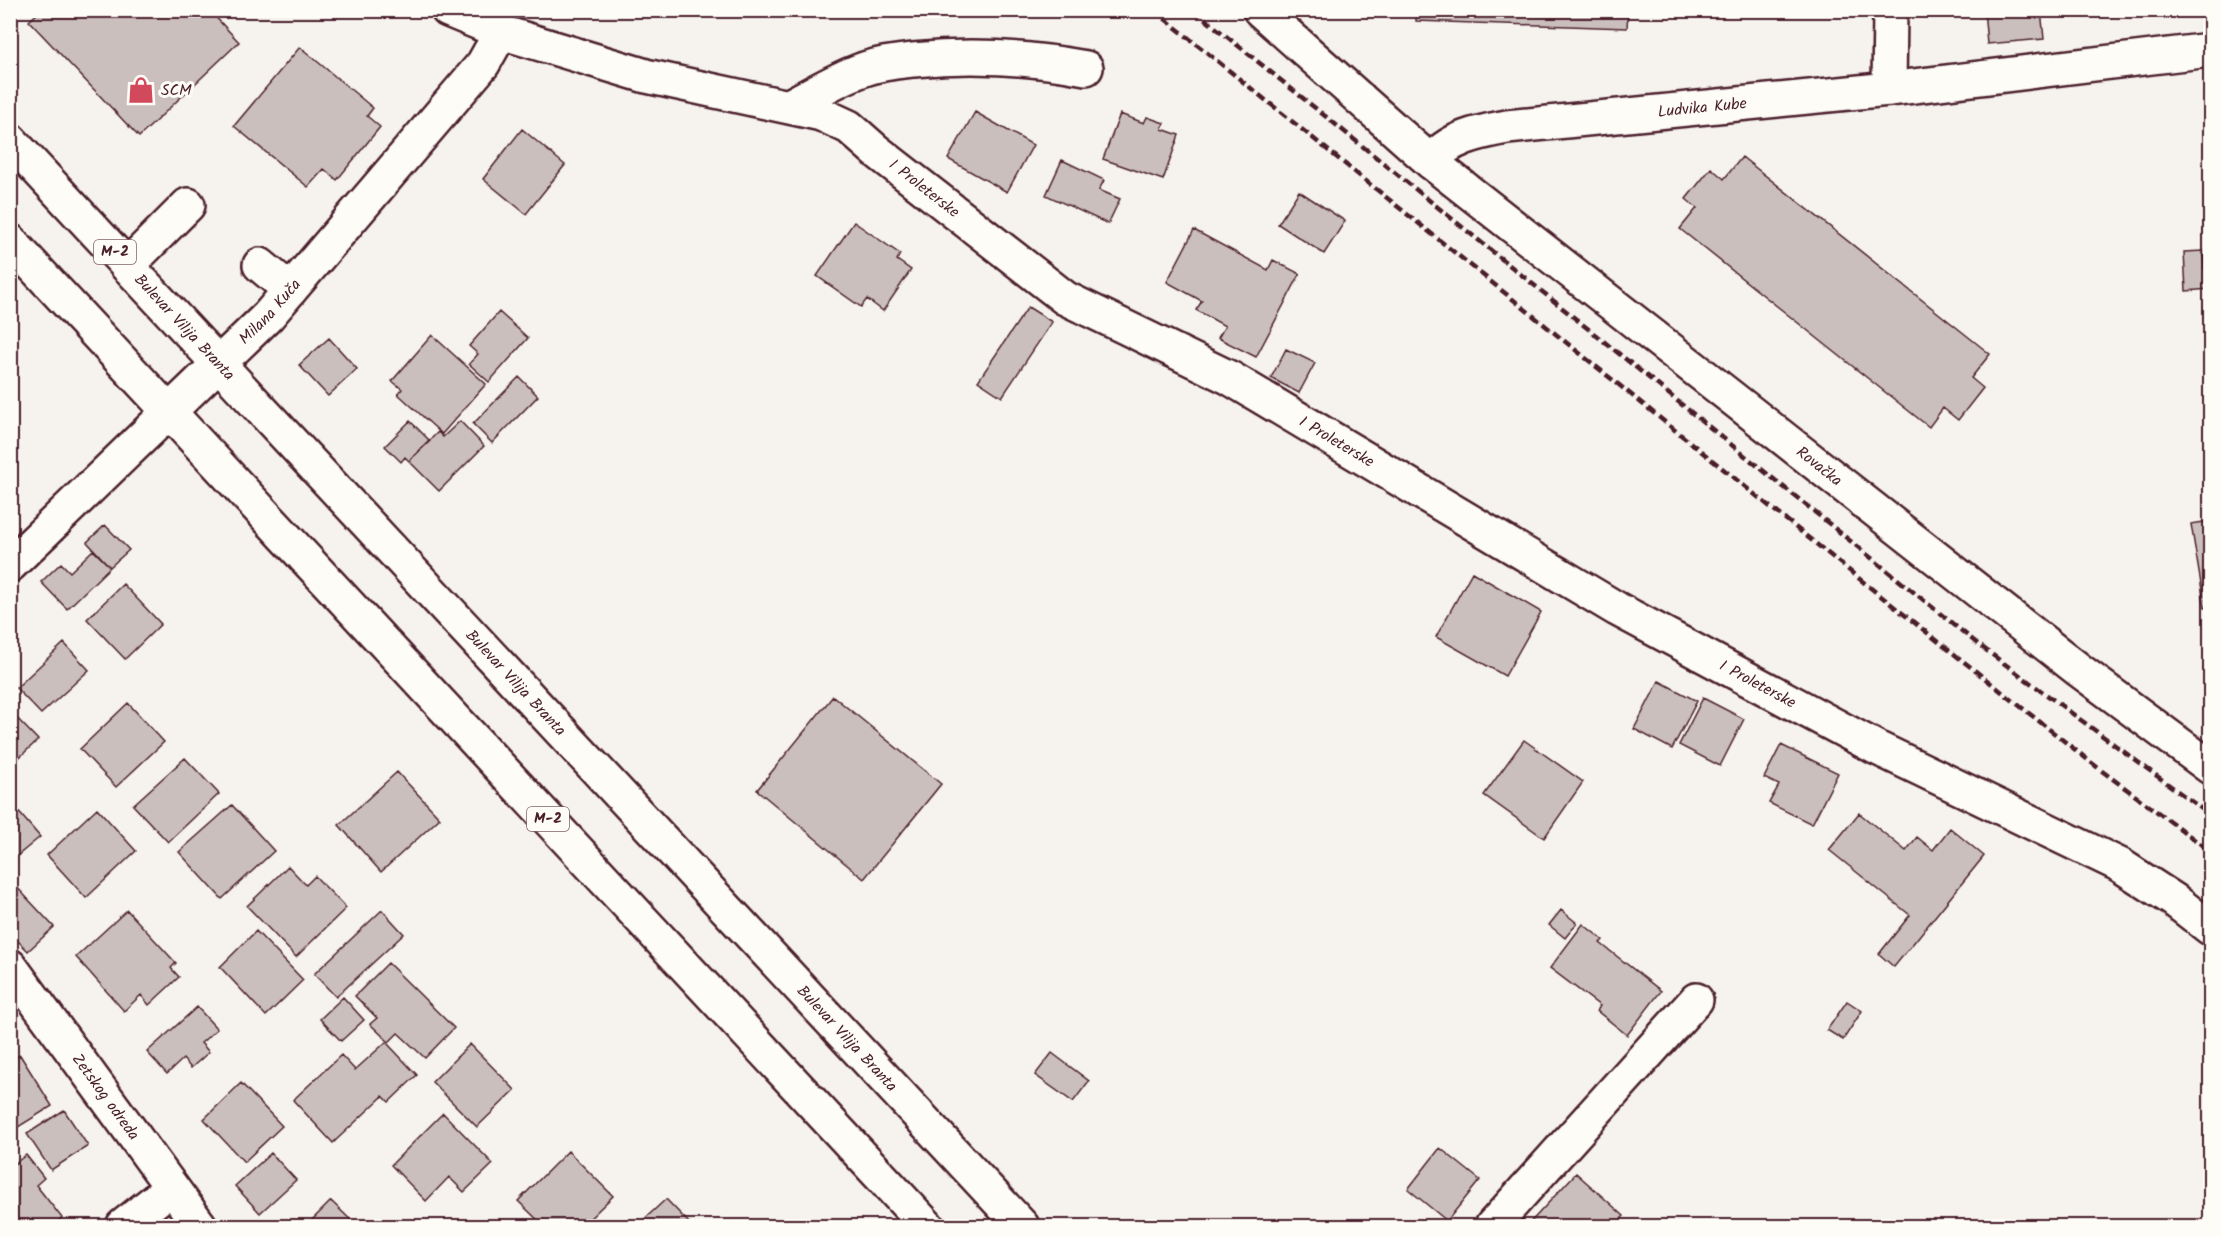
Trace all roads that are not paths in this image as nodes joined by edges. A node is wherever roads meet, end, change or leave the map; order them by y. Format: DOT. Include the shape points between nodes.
graph roads {
  1 [pos="448,10"];
  2 [pos="1260,10"];
  3 [pos="1890,10"];
  4 [pos="501,32"];
  5 [pos="2211,50"];
  6 [pos="1086,68"];
  7 [pos="1888,89"];
  8 [pos="789,106"];
  9 [pos="10,140"];
  10 [pos="1431,162"];
  11 [pos="188,205"];
  12 [pos="10,241"];
  13 [pos="260,265"];
  14 [pos="127,266"];
  15 [pos="290,290"];
  16 [pos="219,364"];
  17 [pos="169,412"];
  18 [pos="10,565"];
  19 [pos="2211,767"];
  20 [pos="2211,928"];
  21 [pos="10,966"];
  22 [pos="1696,1000"];
  23 [pos="171,1188"];
  24 [pos="123,1227"];
  25 [pos="200,1227"];
  26 [pos="927,1227"];
  27 [pos="1022,1227"];
  28 [pos="1492,1227"];
  1 -- 4 [label="street, I Proleterske"];
  2 -- 10 [label="street"];
  3 -- 7 [label="street"];
  4 -- 8 [label="street, I Proleterske" via="646,76"];
  4 -- 15 [label="street, Milana Kuča" via="483,64"];
  5 -- 7 [label="street, Ludvika Kube"];
  6 -- 8 [label="street" via="1008,57 891,63 859,70"];
  7 -- 10 [label="street, Ludvika Kube" via="1507,127 1458,141"];
  8 -- 20 [label="street, I Proleterske" via="821,114 849,127 1065,298 1230,378 1617,609 1877,748 2120,865"];
  9 -- 14 [label="street, Bulevar Vilija Branta / M-2"];
  10 -- 19 [label="street, Rovačka" via="2071,664"];
  11 -- 14 [label="street"];
  12 -- 17 [label="street, M-2"];
  13 -- 15 [label="street"];
  14 -- 16 [label="street, Bulevar Vilija Branta / M-2"];
  15 -- 16 [label="street, Milana Kuča"];
  16 -- 17 [label="street, Milana Kuča"];
  16 -- 27 [label="street, Bulevar Vilija Branta / M-2"];
  17 -- 18 [label="street, Milana Kuča"];
  17 -- 26 [label="street, M-2"];
  21 -- 23 [label="street, Zetskog odreda"];
  22 -- 28 [label="street"];
  23 -- 24 [label="street"];
  23 -- 25 [label="street, Zetskog odreda"];
}
